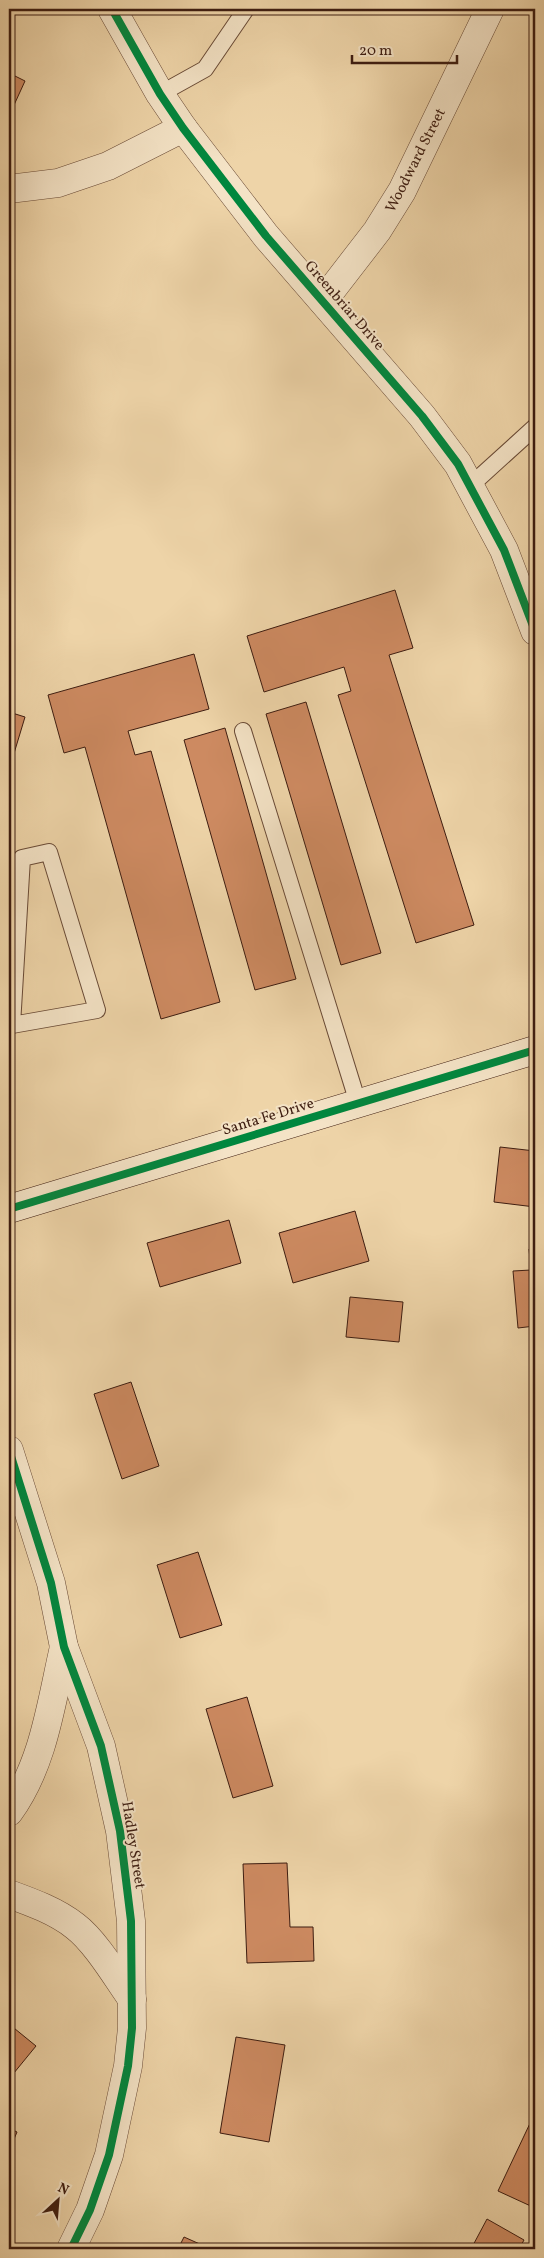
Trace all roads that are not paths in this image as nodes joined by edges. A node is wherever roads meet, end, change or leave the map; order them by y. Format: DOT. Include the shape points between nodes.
graph roads {
  1 [pos="112,9"];
  2 [pos="246,9"];
  3 [pos="490,9"];
  4 [pos="160,94"];
  5 [pos="183,128"];
  6 [pos="9,189"];
  7 [pos="323,301"];
  8 [pos="535,427"];
  9 [pos="470,486"];
  10 [pos="535,631"];
  11 [pos="243,731"];
  12 [pos="10,1025"];
  13 [pos="535,1050"];
  14 [pos="358,1103"];
  15 [pos="9,1209"];
  16 [pos="9,1450"];
  17 [pos="64,1647"];
  18 [pos="9,1812"];
  19 [pos="9,1894"];
  20 [pos="132,1999"];
  21 [pos="71,2249"];
  1 -- 4 [label="street, Greenbriar Drive"];
  2 -- 4 [label="lane" via="205,69"];
  3 -- 7 [label="street, Woodward Street" via="402,191 377,231"];
  4 -- 5 [label="street, Greenbriar Drive"];
  5 -- 6 [label="street" via="108,166 58,183"];
  5 -- 7 [label="street, Greenbriar Drive" via="266,236"];
  7 -- 9 [label="street, Greenbriar Drive" via="422,416 458,464"];
  8 -- 9 [label="lane"];
  9 -- 10 [label="street, Greenbriar Drive" via="504,550"];
  11 -- 14 [label="lane"];
  12 -- 12 [label="lane" via="22,858 49,852 97,1010"];
  13 -- 14 [label="street, Santa Fe Drive"];
  14 -- 15 [label="street, Santa Fe Drive"];
  16 -- 17 [label="street, Hadley Street" via="51,1583"];
  17 -- 18 [label="street" via="40,1751"];
  17 -- 20 [label="street, Hadley Street" via="101,1746 120,1831 131,1922"];
  19 -- 20 [label="street" via="75,1926 99,1952"];
  20 -- 21 [label="street, Hadley Street" via="128,2066 109,2155 90,2210"];
}
